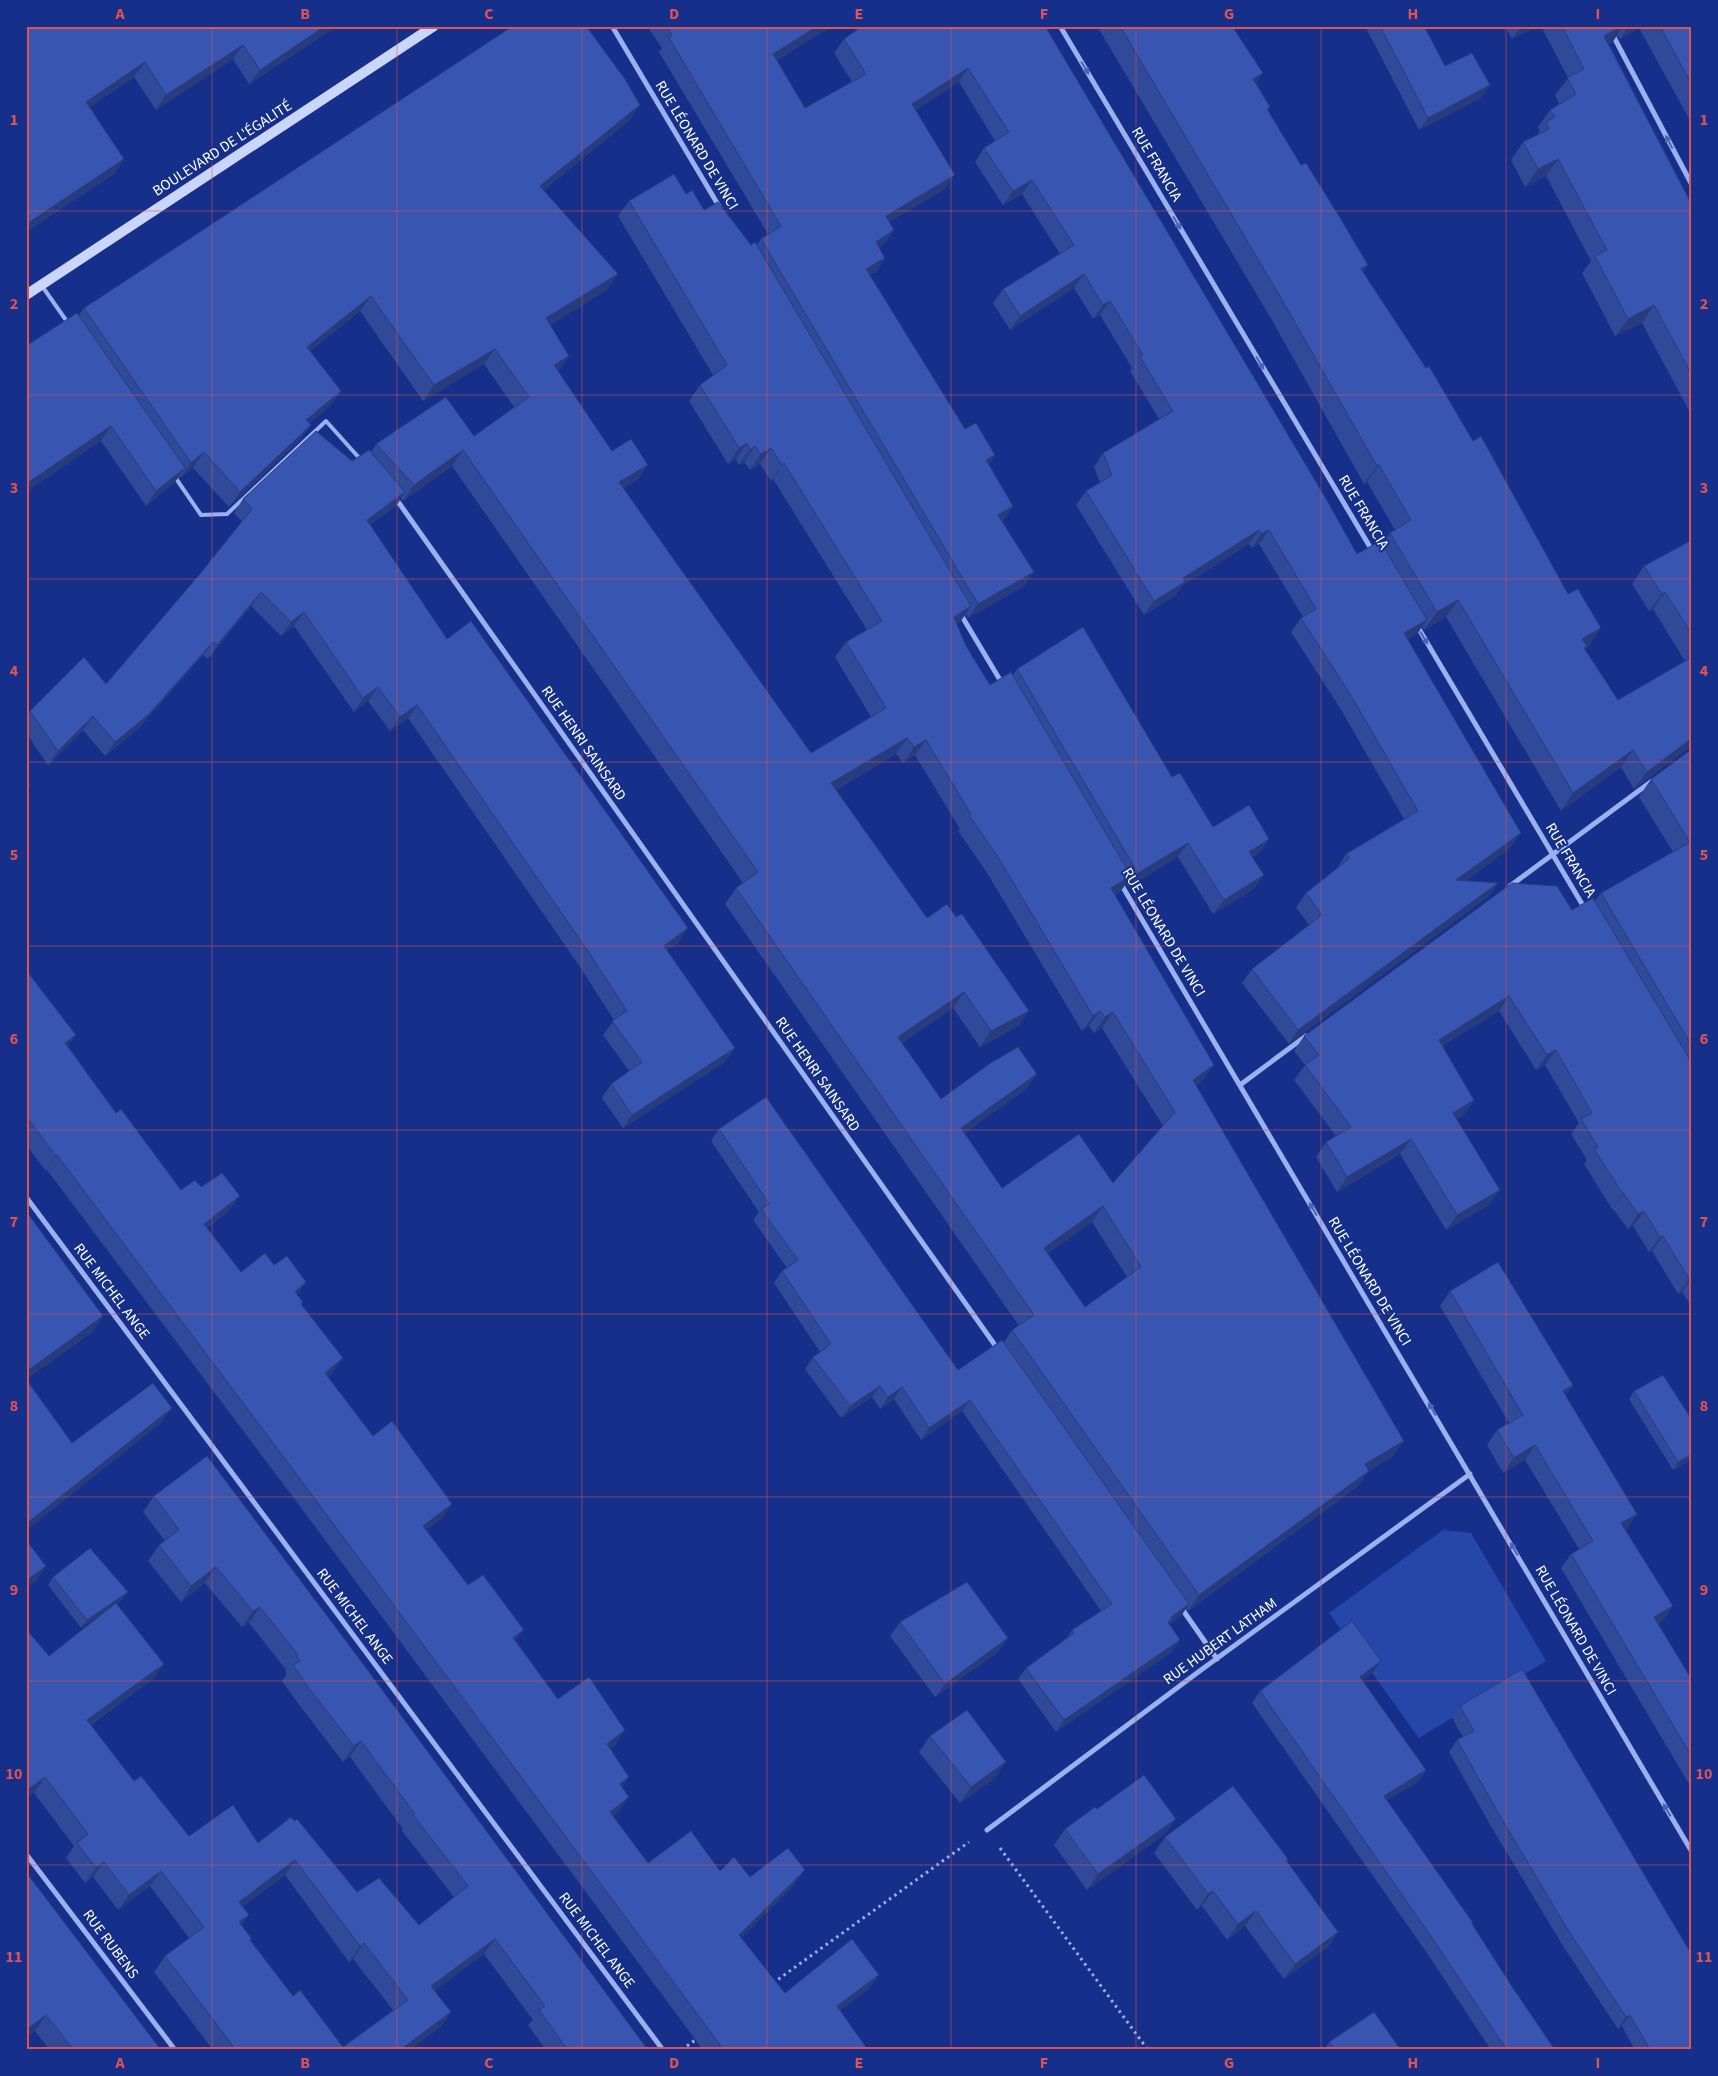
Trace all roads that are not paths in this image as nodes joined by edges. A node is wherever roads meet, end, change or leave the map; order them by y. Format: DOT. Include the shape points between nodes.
graph roads {
  1 [pos="434,26"];
  2 [pos="612,26"];
  3 [pos="1060,26"];
  4 [pos="1608,26"];
  5 [pos="1692,185"];
  6 [pos="724,215"];
  7 [pos="42,285"];
  8 [pos="26,295"];
  9 [pos="70,326"];
  10 [pos="366,465"];
  11 [pos="172,474"];
  12 [pos="392,495"];
  13 [pos="399,503"];
  14 [pos="1375,556"];
  15 [pos="958,609"];
  16 [pos="1411,615"];
  17 [pos="1009,695"];
  18 [pos="1661,774"];
  19 [pos="1553,854"];
  20 [pos="1116,875"];
  21 [pos="1505,890"];
  22 [pos="1588,913"];
  23 [pos="1312,1032"];
  24 [pos="1240,1085"];
  25 [pos="26,1197"];
  26 [pos="998,1350"];
  27 [pos="1470,1474"];
  28 [pos="1177,1602"];
  29 [pos="1217,1659"];
  30 [pos="987,1830"];
  31 [pos="1692,1852"];
  32 [pos="26,1854"];
  33 [pos="175,2050"];
  34 [pos="663,2050"];
  1 -- 7 [label="main road, BOULEVARD DE L'ÉGALITÉ"];
  2 -- 6 [label="street, RUE LÉONARD DE VINCI"];
  3 -- 14 [label="street, RUE FRANCIA, one-way"];
  5 -- 4 [label="street, one-way"];
  7 -- 8 [label="main road, BOULEVARD DE L'ÉGALITÉ"];
  7 -- 9 [label="lane"];
  10 -- 11 [label="lane" via="326,420 227,514 201,514"];
  12 -- 13 [label="lane"];
  13 -- 26 [label="street, RUE HENRI SAINSARD"];
  15 -- 17 [label="street"];
  16 -- 19 [label="street, RUE FRANCIA, one-way"];
  18 -- 19 [label="street"];
  19 -- 21 [label="street"];
  19 -- 22 [label="street, RUE FRANCIA"];
  20 -- 24 [label="street, RUE LÉONARD DE VINCI"];
  23 -- 24 [label="street"];
  27 -- 24 [label="street, RUE LÉONARD DE VINCI, one-way"];
  25 -- 34 [label="street, RUE MICHEL ANGE"];
  27 -- 29 [label="street, RUE HUBERT LATHAM"];
  31 -- 27 [label="street, RUE LÉONARD DE VINCI, one-way"];
  28 -- 29 [label="street"];
  29 -- 30 [label="street, RUE HUBERT LATHAM"];
  32 -- 33 [label="street, RUE RUBENS"];
}
